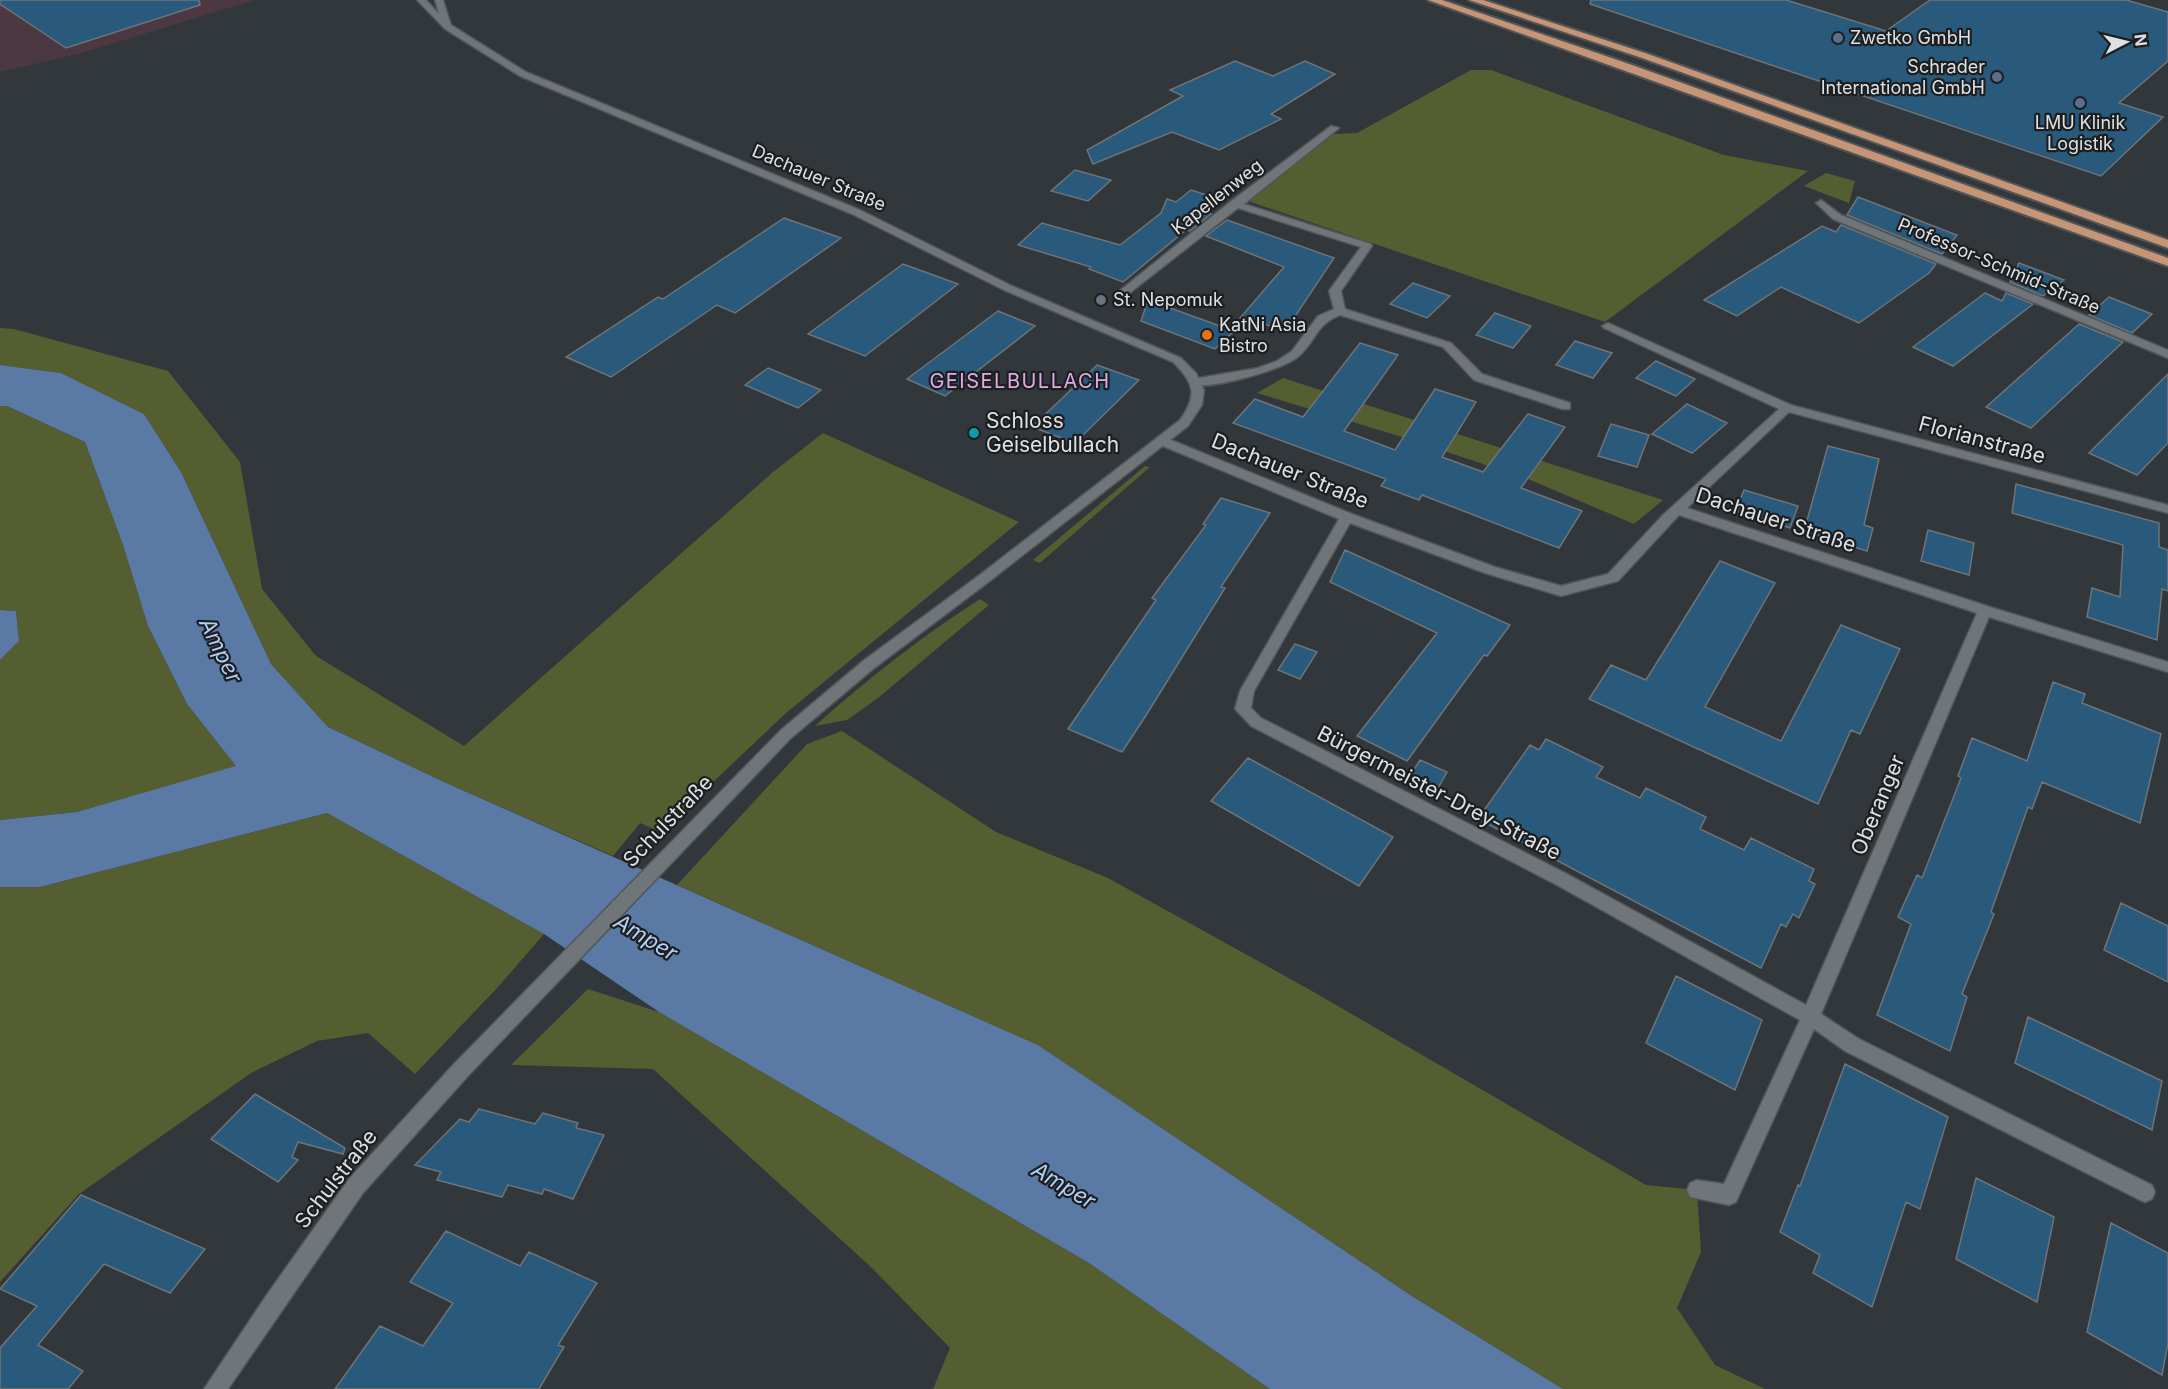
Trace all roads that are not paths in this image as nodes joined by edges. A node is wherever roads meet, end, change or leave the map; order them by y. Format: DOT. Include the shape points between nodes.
graph roads {
  1 [pos="421,0"];
  2 [pos="439,0"];
  3 [pos="1433,0"];
  4 [pos="1474,0"];
  5 [pos="448,27"];
  6 [pos="1334,128"];
  7 [pos="1821,203"];
  8 [pos="1234,204"];
  9 [pos="2168,244"];
  10 [pos="2168,262"];
  11 [pos="1123,293"];
  12 [pos="1340,311"];
  13 [pos="1608,326"];
  14 [pos="2168,354"];
  15 [pos="1197,382"];
  16 [pos="1566,406"];
  17 [pos="1787,408"];
  18 [pos="1162,441"];
  19 [pos="2168,509"];
  20 [pos="1678,510"];
  21 [pos="1347,517"];
  22 [pos="1984,611"];
  23 [pos="2168,667"];
  24 [pos="1809,1016"];
  25 [pos="1697,1190"];
  26 [pos="2145,1192"];
  27 [pos="215,1389"];
  1 -- 5 [label="street, Dachauer Straße"];
  2 -- 5 [label="street"];
  3 -- 10 [label="highway"];
  4 -- 9 [label="highway" via="1645,56"];
  5 -- 15 [label="street, Dachauer Straße" via="523,74 856,212 1018,293 1177,360"];
  6 -- 8 [label="street, Kapellenweg"];
  7 -- 14 [label="street, Professor-Schmid-Straße" via="1837,217"];
  8 -- 11 [label="street, Kapellenweg"];
  8 -- 12 [label="street" via="1367,246 1335,291"];
  12 -- 15 [label="street" via="1322,318 1296,353 1281,364"];
  12 -- 16 [label="street" via="1447,345 1478,377"];
  13 -- 17 [label="street, Florianstraße"];
  15 -- 18 [label="street, Schulstraße" via="1196,408"];
  17 -- 19 [label="street, Florianstraße"];
  17 -- 20 [label="street"];
  18 -- 21 [label="street, Dachauer Straße"];
  18 -- 27 [label="street, Schulstraße" via="860,672 786,735 460,1071 356,1186"];
  20 -- 21 [label="street, Dachauer Straße" via="1613,578 1561,591 1490,570"];
  20 -- 22 [label="street, Dachauer Straße"];
  21 -- 24 [label="street, Bürgermeister-Drey-Straße" via="1247,691 1244,709 1256,722 1561,879"];
  22 -- 23 [label="street, Dachauer Straße"];
  22 -- 24 [label="street, Oberanger" via="1898,818"];
  24 -- 25 [label="street, Oberanger" via="1729,1195"];
  24 -- 26 [label="street" via="1852,1045"];
}
